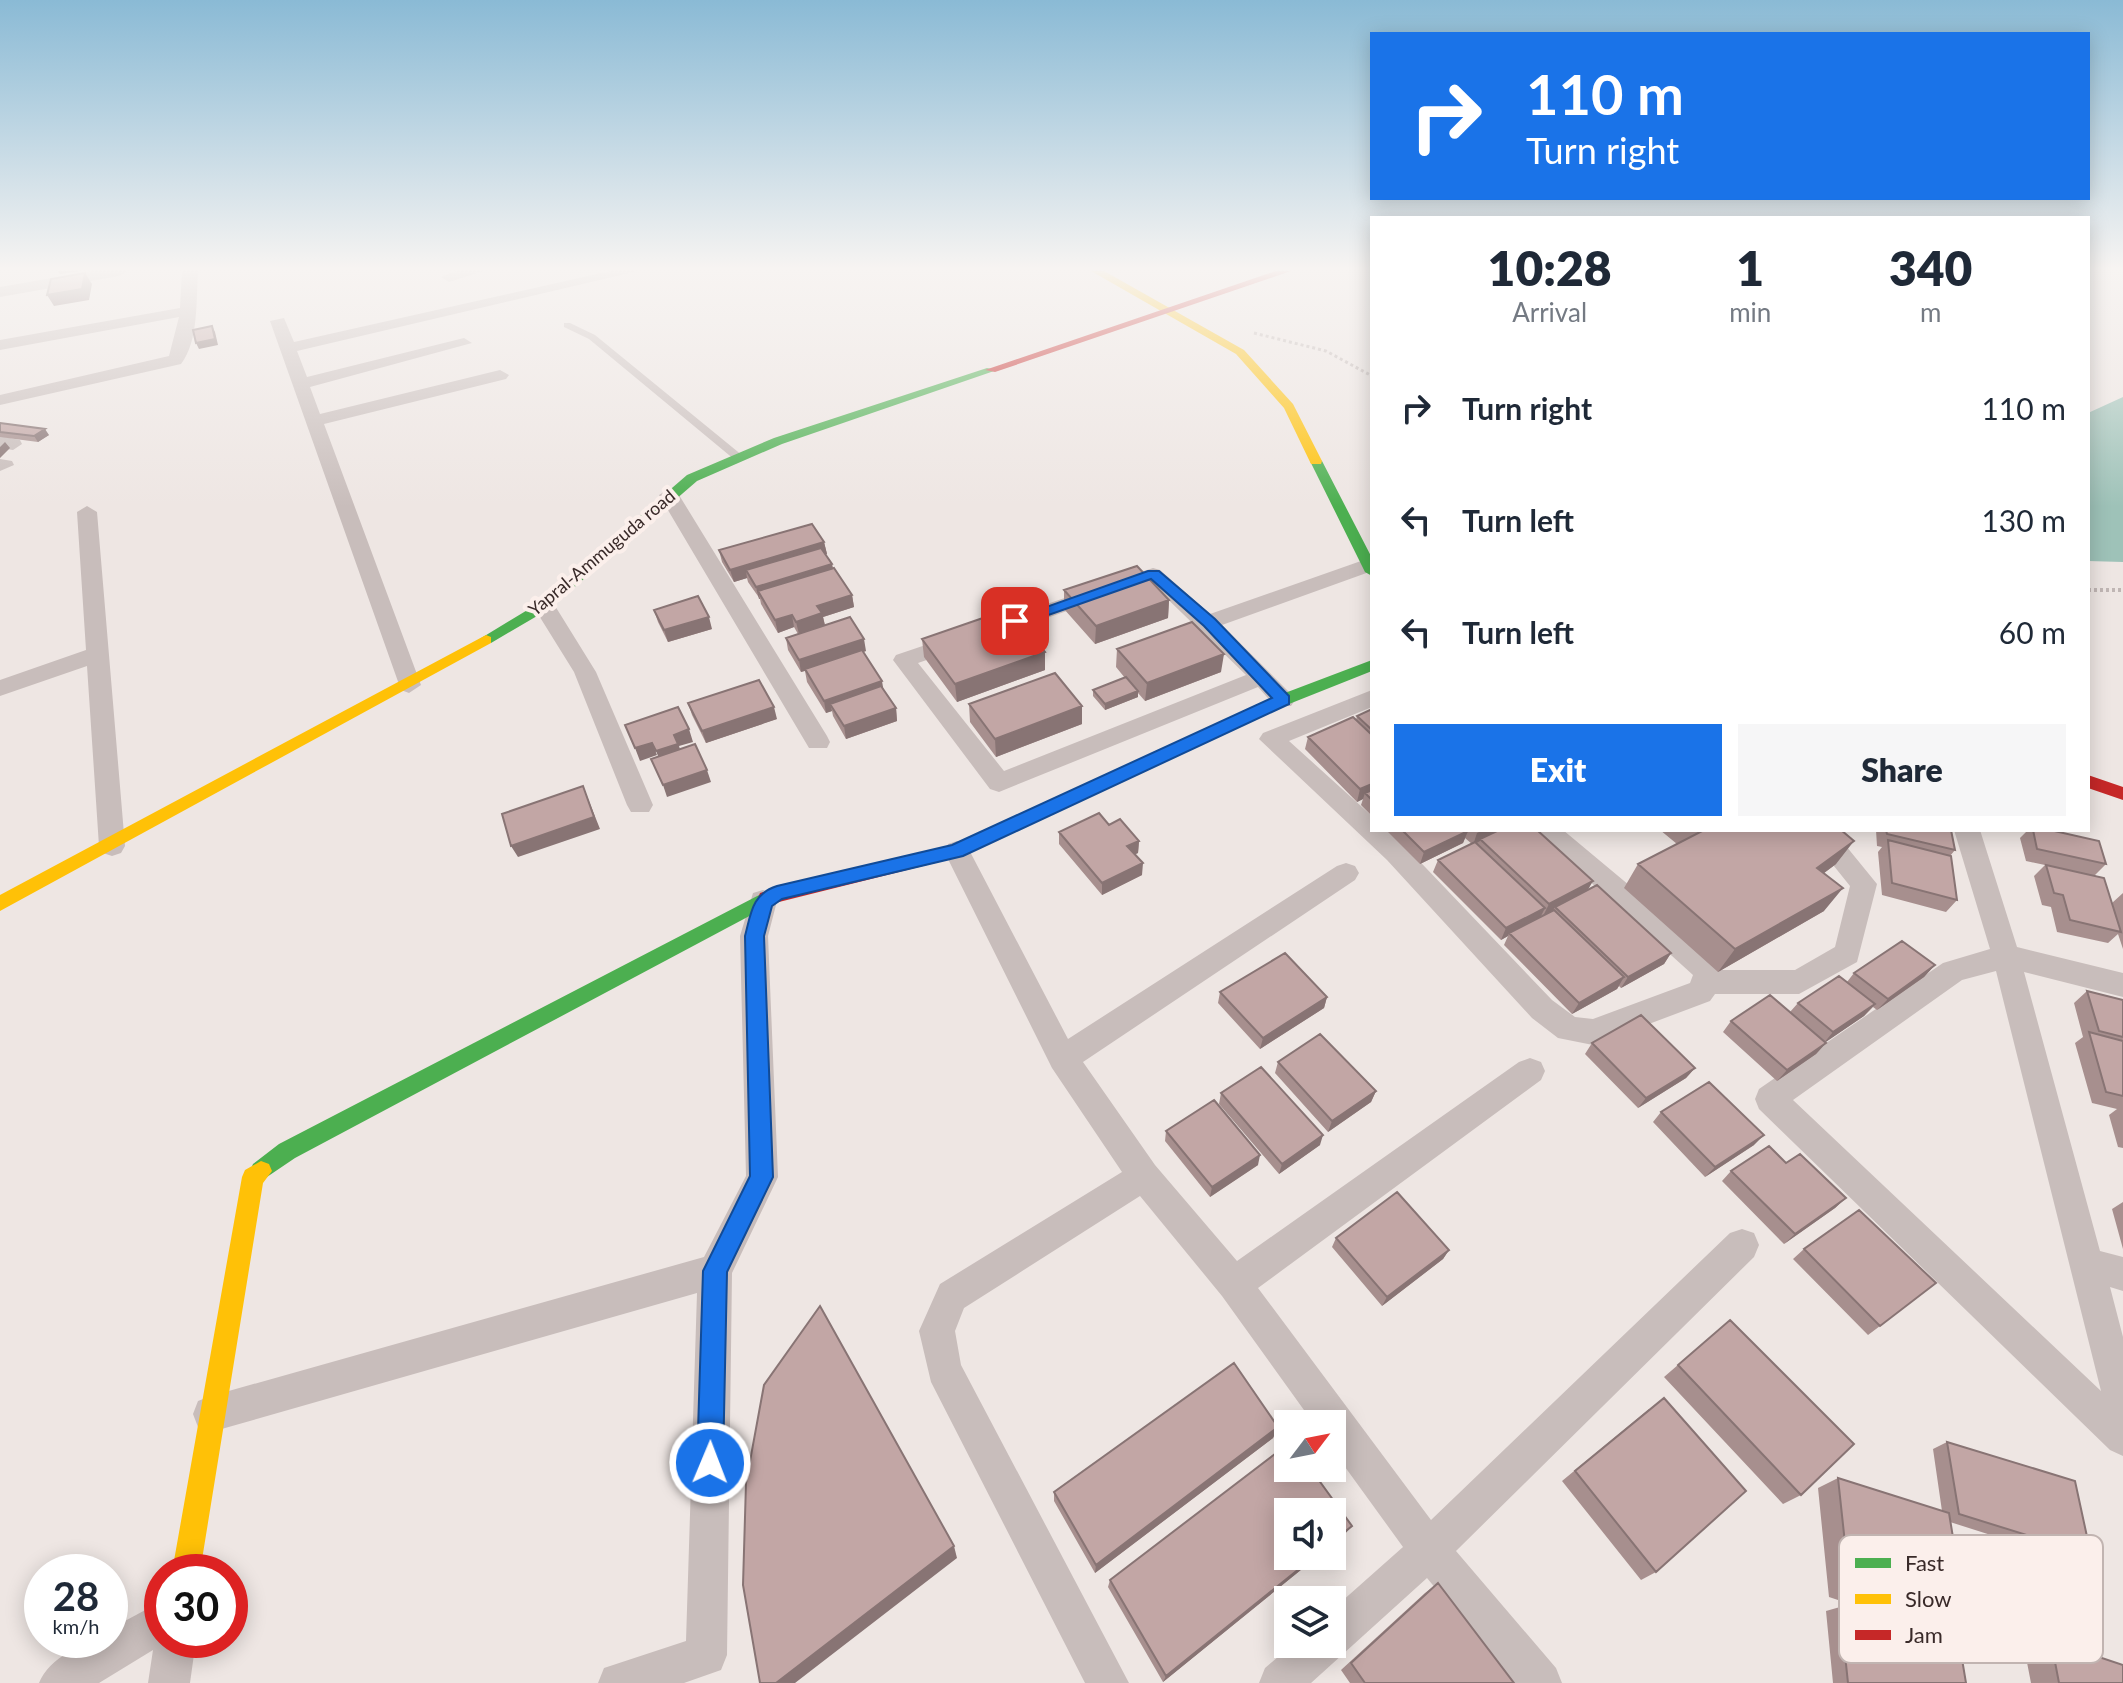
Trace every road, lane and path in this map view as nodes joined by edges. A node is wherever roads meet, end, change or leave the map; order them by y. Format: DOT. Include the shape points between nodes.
graph roads {
  1 [pos="180,350"];
  2 [pos="288,350"];
  3 [pos="438,350"];
  4 [pos="607,350"];
  5 [pos="1046,350"];
  6 [pos="1236,350"];
  7 [pos="1321,350"];
  8 [pos="500,375"];
  9 [pos="1370,375"];
  10 [pos="300,384"];
  11 [pos="0,400"];
  12 [pos="314,421"];
  13 [pos="739,458"];
  14 [pos="669,495"];
  15 [pos="87,512"];
  16 [pos="1370,569"];
  17 [pos="2090,590"];
  18 [pos="2123,590"];
  19 [pos="544,606"];
  20 [pos="1209,622"];
  21 [pos="98,654"];
  22 [pos="1370,669"];
  23 [pos="1262,677"];
  24 [pos="409,685"];
  25 [pos="0,688"];
  26 [pos="1370,699"];
  27 [pos="1283,700"];
  28 [pos="818,742"];
  29 [pos="2090,782"];
  30 [pos="2123,794"];
  31 [pos="640,805"];
  32 [pos="1370,829"];
  33 [pos="1373,832"];
  34 [pos="1548,832"];
  35 [pos="1820,832"];
  36 [pos="1968,832"];
  37 [pos="112,846"];
  38 [pos="957,851"];
  39 [pos="1346,873"];
  40 [pos="763,901"];
  41 [pos="0,904"];
  42 [pos="2006,956"];
  43 [pos="1708,982"];
  44 [pos="2123,985"];
  45 [pos="1063,1059"];
  46 [pos="1530,1071"];
  47 [pos="1144,1176"];
  48 [pos="1742,1245"];
  49 [pos="2085,1264"];
  50 [pos="715,1271"];
  51 [pos="2123,1274"];
  52 [pos="1234,1284"];
  53 [pos="2123,1405"];
  54 [pos="211,1414"];
  55 [pos="2123,1437"];
  56 [pos="1429,1550"];
  57 [pos="189,1554"];
  58 [pos="1346,1624"];
  59 [pos="144,1632"];
  60 [pos="172,1658"];
  61 [pos="1308,1658"];
  62 [pos="60,1683"];
  63 [pos="169,1683"];
  64 [pos="619,1683"];
  65 [pos="1108,1683"];
  66 [pos="1280,1683"];
  67 [pos="1541,1683"];
  1 -- 11 [label="street" via="175,360"];
  2 -- 10 [label="street"];
  3 -- 10 [label="street"];
  4 -- 13 [label="lane"];
  5 -- 13 [label="street, Yapral-Ammuguda road"];
  6 -- 16 [label="street" via="1289,407"];
  7 -- 9 [label="path"];
  8 -- 12 [label="street"];
  10 -- 12 [label="street"];
  12 -- 24 [label="street"];
  13 -- 14 [label="street, Yapral-Ammuguda road" via="692,478"];
  14 -- 19 [label="street, Yapral-Ammuguda road"];
  14 -- 28 [label="street"];
  15 -- 21 [label="street"];
  16 -- 20 [label="street"];
  17 -- 18 [label="path"];
  19 -- 24 [label="street, Yapral-Ammuguda road"];
  19 -- 31 [label="street" via="585,672"];
  20 -- 23 [label="street"];
  20 -- 23 [label="street" via="1153,574 904,660 999,783"];
  21 -- 25 [label="street"];
  21 -- 37 [label="street"];
  22 -- 27 [label="street"];
  23 -- 27 [label="street"];
  24 -- 37 [label="street, Yapral-Ammuguda road"];
  26 -- 32 [label="street" via="1271,739"];
  27 -- 38 [label="street"];
  29 -- 30 [label="street"];
  33 -- 43 [label="street" via="1542,1009 1568,1029 1593,1032 1700,992"];
  34 -- 43 [label="street" via="1698,959"];
  35 -- 43 [label="street" via="1864,884 1847,954 1799,982"];
  36 -- 42 [label="street"];
  37 -- 41 [label="street, Yapral-Ammuguda road"];
  38 -- 40 [label="street" via="777,893"];
  38 -- 45 [label="street"];
  39 -- 45 [label="street"];
  40 -- 50 [label="street" via="754,936 762,1177"];
  40 -- 54 [label="street" via="287,1151 253,1177"];
  42 -- 44 [label="street"];
  42 -- 49 [label="street"];
  42 -- 55 [label="street" via="1953,971 1770,1099"];
  45 -- 47 [label="street"];
  46 -- 52 [label="street"];
  47 -- 52 [label="street"];
  47 -- 65 [label="street" via="952,1296 937,1331 944,1369"];
  48 -- 56 [label="street"];
  49 -- 51 [label="street"];
  49 -- 53 [label="street"];
  50 -- 54 [label="street"];
  50 -- 64 [label="street" via="706,1655"];
  52 -- 56 [label="street"];
  54 -- 57 [label="street"];
  56 -- 58 [label="street"];
  56 -- 67 [label="street"];
  59 -- 62 [label="street"];
  60 -- 63 [label="street"];
  61 -- 66 [label="street"];
}
